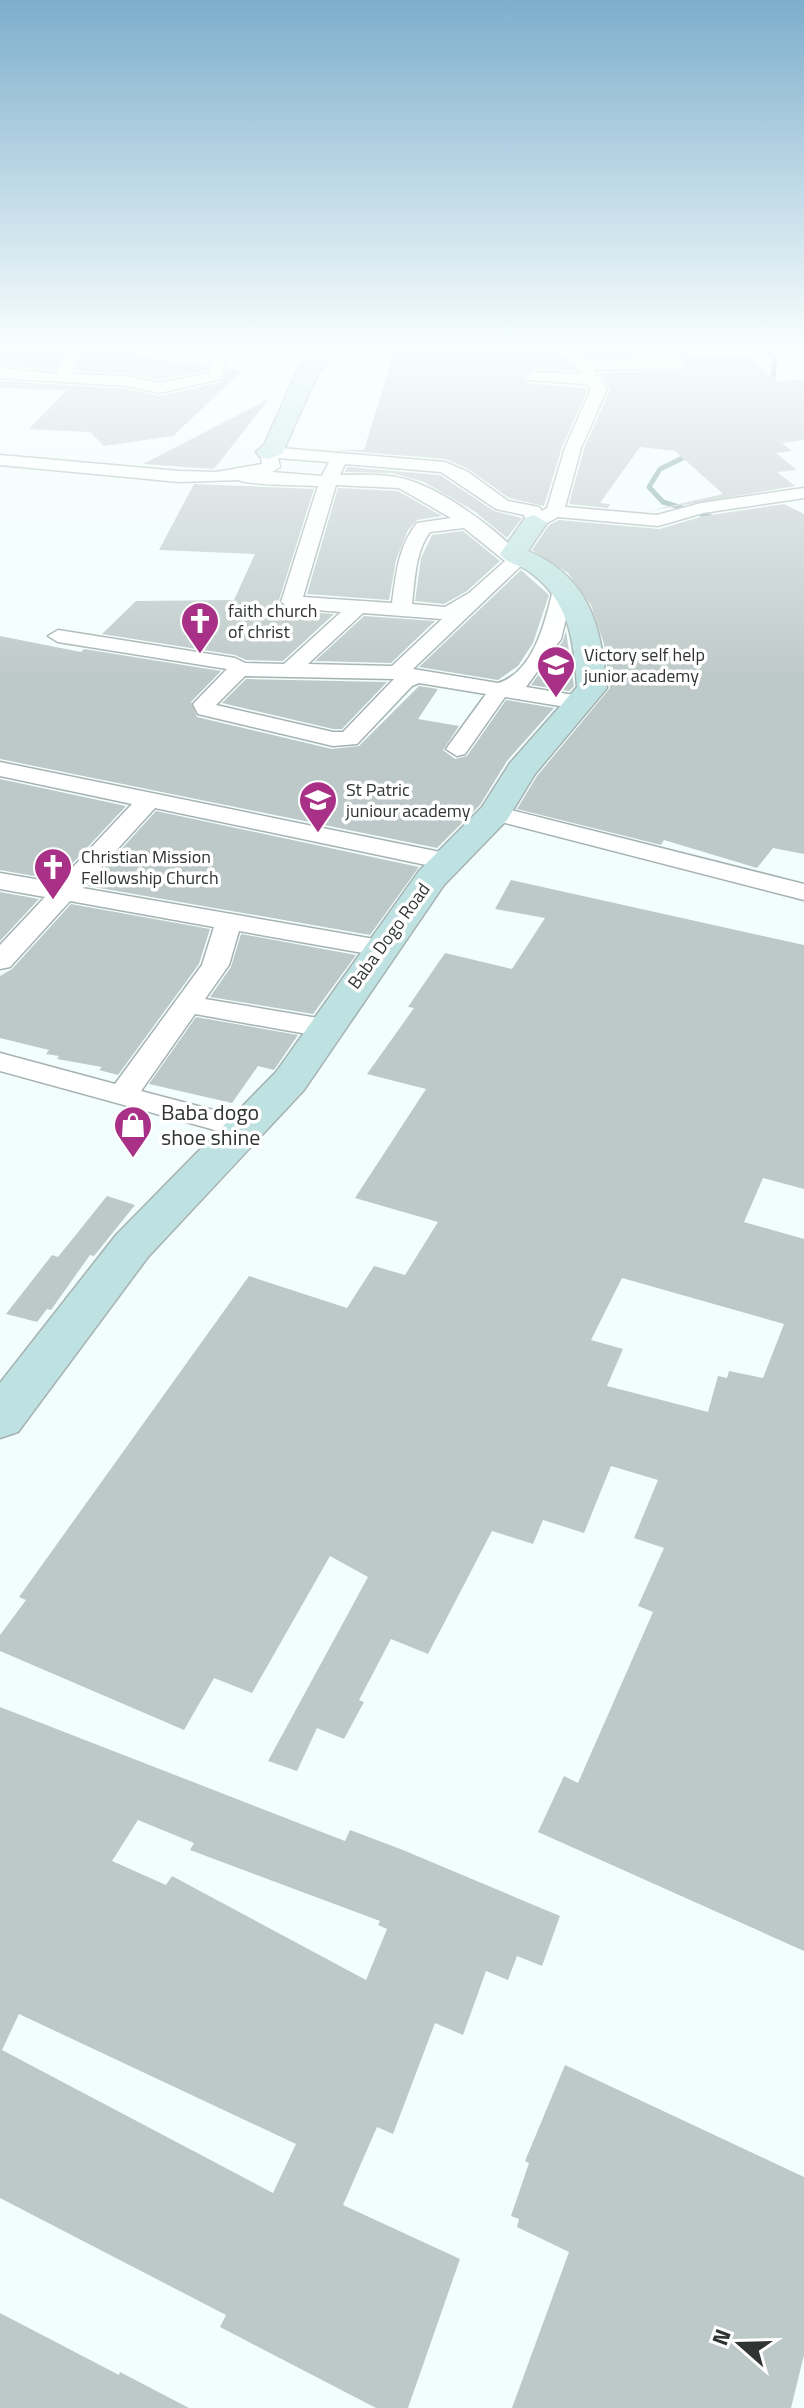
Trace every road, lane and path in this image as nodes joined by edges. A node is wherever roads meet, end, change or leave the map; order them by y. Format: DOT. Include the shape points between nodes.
graph roads {
  1 [pos="269,456"];
  2 [pos="331,456"];
  3 [pos="569,456"];
  4 [pos="340,457"];
  5 [pos="0,460"];
  6 [pos="0,474"];
  7 [pos="329,481"];
  8 [pos="804,493"];
  9 [pos="544,517"];
  10 [pos="466,522"];
  11 [pos="513,554"];
  12 [pos="563,590"];
  13 [pos="476,597"];
  14 [pos="359,606"];
  15 [pos="401,611"];
  16 [pos="58,636"];
  17 [pos="239,669"];
  18 [pos="288,672"];
  19 [pos="397,673"];
  20 [pos="422,675"];
  21 [pos="500,689"];
  22 [pos="578,702"];
  23 [pos="457,749"];
  24 [pos="0,769"];
  25 [pos="148,801"];
  26 [pos="495,813"];
  27 [pos="450,862"];
  28 [pos="0,881"];
  29 [pos="61,892"];
  30 [pos="804,892"];
  31 [pos="229,921"];
  32 [pos="380,948"];
  33 [pos="0,961"];
  34 [pos="188,1004"];
  35 [pos="324,1028"];
  36 [pos="0,1062"];
  37 [pos="121,1097"];
  38 [pos="244,1128"];
  39 [pos="0,1419"];
  1 -- 5 [label="street" via="271,467 260,473 221,477"];
  2 -- 4 [label="street"];
  3 -- 9 [label="street"];
  4 -- 7 [label="street"];
  4 -- 9 [label="street" via="445,467 502,505"];
  6 -- 7 [label="street" via="185,489 276,477"];
  7 -- 10 [label="street" via="405,484"];
  7 -- 14 [label="street" via="291,602"];
  8 -- 9 [label="street" via="701,508 658,521"];
  9 -- 11 [label="street"];
  10 -- 11 [label="street"];
  10 -- 15 [label="street" via="419,531"];
  11 -- 12 [label="street, Baba Dogo Road" via="536,564"];
  11 -- 13 [label="street" via="515,562"];
  12 -- 21 [label="street" via="551,639 517,684"];
  12 -- 22 [label="street, Baba Dogo Road" via="573,598 588,636 592,688"];
  13 -- 15 [label="street" via="449,613"];
  13 -- 19 [label="street"];
  14 -- 15 [label="street"];
  14 -- 18 [label="street"];
  16 -- 17 [label="street" via="222,661"];
  17 -- 18 [label="street"];
  17 -- 20 [label="street" via="204,704 206,709 333,739 349,739 404,681"];
  18 -- 19 [label="street"];
  19 -- 20 [label="street"];
  20 -- 21 [label="street"];
  21 -- 22 [label="street"];
  21 -- 23 [label="street"];
  22 -- 26 [label="street, Baba Dogo Road" via="521,770"];
  24 -- 25 [label="street"];
  25 -- 27 [label="street"];
  25 -- 29 [label="street"];
  26 -- 27 [label="street, Baba Dogo Road"];
  26 -- 30 [label="street"];
  27 -- 32 [label="street, Baba Dogo Road" via="431,878"];
  28 -- 29 [label="street"];
  29 -- 31 [label="street"];
  29 -- 33 [label="street"];
  31 -- 32 [label="street"];
  31 -- 34 [label="street" via="215,965"];
  32 -- 35 [label="street, Baba Dogo Road"];
  34 -- 35 [label="street"];
  34 -- 37 [label="street"];
  35 -- 38 [label="street, Baba Dogo Road" via="290,1081"];
  36 -- 37 [label="street"];
  37 -- 38 [label="street"];
  38 -- 39 [label="street, Baba Dogo Road" via="132,1246"];
}
